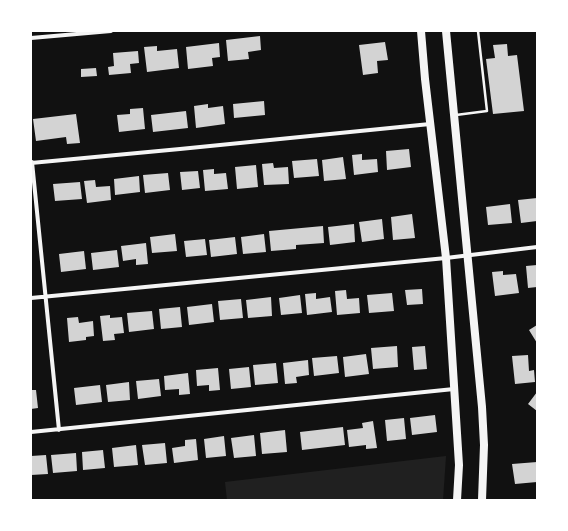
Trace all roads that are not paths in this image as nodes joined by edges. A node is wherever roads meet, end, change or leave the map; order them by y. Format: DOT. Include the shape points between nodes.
graph roads {
  1 [pos="111,31"];
  2 [pos="421,31"];
  3 [pos="446,31"];
  4 [pos="478,31"];
  5 [pos="31,38"];
  6 [pos="454,115"];
  7 [pos="431,124"];
  8 [pos="31,162"];
  9 [pos="537,247"];
  10 [pos="468,255"];
  11 [pos="446,258"];
  12 [pos="45,296"];
  13 [pos="31,298"];
  14 [pos="454,388"];
  15 [pos="59,430"];
  16 [pos="31,432"];
  17 [pos="457,500"];
  18 [pos="482,500"];
  1 -- 5 [label="street"];
  2 -- 7 [label="main road"];
  3 -- 6 [label="main road"];
  4 -- 6 [label="lane" via="487,111"];
  6 -- 10 [label="main road"];
  7 -- 8 [label="street"];
  7 -- 11 [label="main road"];
  8 -- 12 [label="street"];
  9 -- 10 [label="street"];
  10 -- 11 [label="street"];
  10 -- 18 [label="main road" via="482,406"];
  11 -- 12 [label="street"];
  11 -- 14 [label="main road"];
  12 -- 13 [label="street"];
  12 -- 15 [label="street"];
  14 -- 15 [label="street"];
  14 -- 17 [label="main road" via="460,465"];
  15 -- 16 [label="street"];
}
